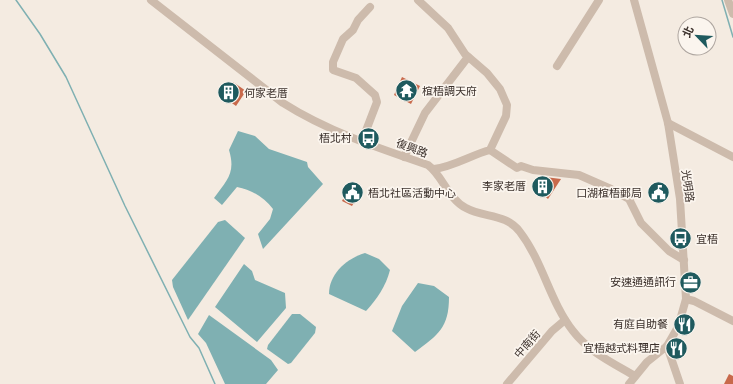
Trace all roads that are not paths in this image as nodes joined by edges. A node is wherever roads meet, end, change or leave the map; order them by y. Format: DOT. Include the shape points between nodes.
graph roads {
  1 [pos="151,0"];
  2 [pos="418,0"];
  3 [pos="598,0"];
  4 [pos="634,0"];
  5 [pos="728,0"];
  6 [pos="370,7"];
  7 [pos="733,14"];
  8 [pos="468,57"];
  9 [pos="557,66"];
  10 [pos="668,123"];
  11 [pos="362,141"];
  12 [pos="490,150"];
  13 [pos="404,157"];
  14 [pos="733,157"];
  15 [pos="434,169"];
  16 [pos="684,260"];
  17 [pos="686,299"];
  18 [pos="565,320"];
  19 [pos="733,321"];
  20 [pos="667,346"];
  21 [pos="635,376"];
  22 [pos="507,384"];
  23 [pos="629,384"];
  24 [pos="680,384"];
  1 -- 11 [label="street, 復興路" via="283,103 302,115"];
  2 -- 8 [label="street" via="448,28"];
  3 -- 9 [label="street"];
  4 -- 10 [label="street, 光明路"];
  5 -- 7 [label="street"];
  6 -- 11 [label="street" via="353,30 342,39 333,62 333,70 356,78 375,95 377,102"];
  8 -- 12 [label="street" via="487,73 500,89 507,105 506,116"];
  8 -- 13 [label="street" via="425,113"];
  10 -- 14 [label="street"];
  10 -- 16 [label="street, 光明路" via="680,199"];
  11 -- 13 [label="street, 復興路"];
  12 -- 15 [label="street" via="446,168"];
  12 -- 16 [label="street" via="517,168 521,166 532,170 579,175 629,199 641,223 669,251"];
  13 -- 15 [label="street, 復興路"];
  15 -- 18 [label="street, 復興路" via="457,202 466,209 502,218 520,231"];
  16 -- 17 [label="street, 光明路"];
  17 -- 19 [label="street"];
  17 -- 20 [label="street, 光明路" via="678,327"];
  18 -- 21 [label="street, 復興路" via="599,355"];
  18 -- 22 [label="street, 中南街"];
  20 -- 21 [label="street, 光明路" via="647,362"];
  20 -- 24 [label="street"];
  21 -- 23 [label="street, 光明路"];
}
